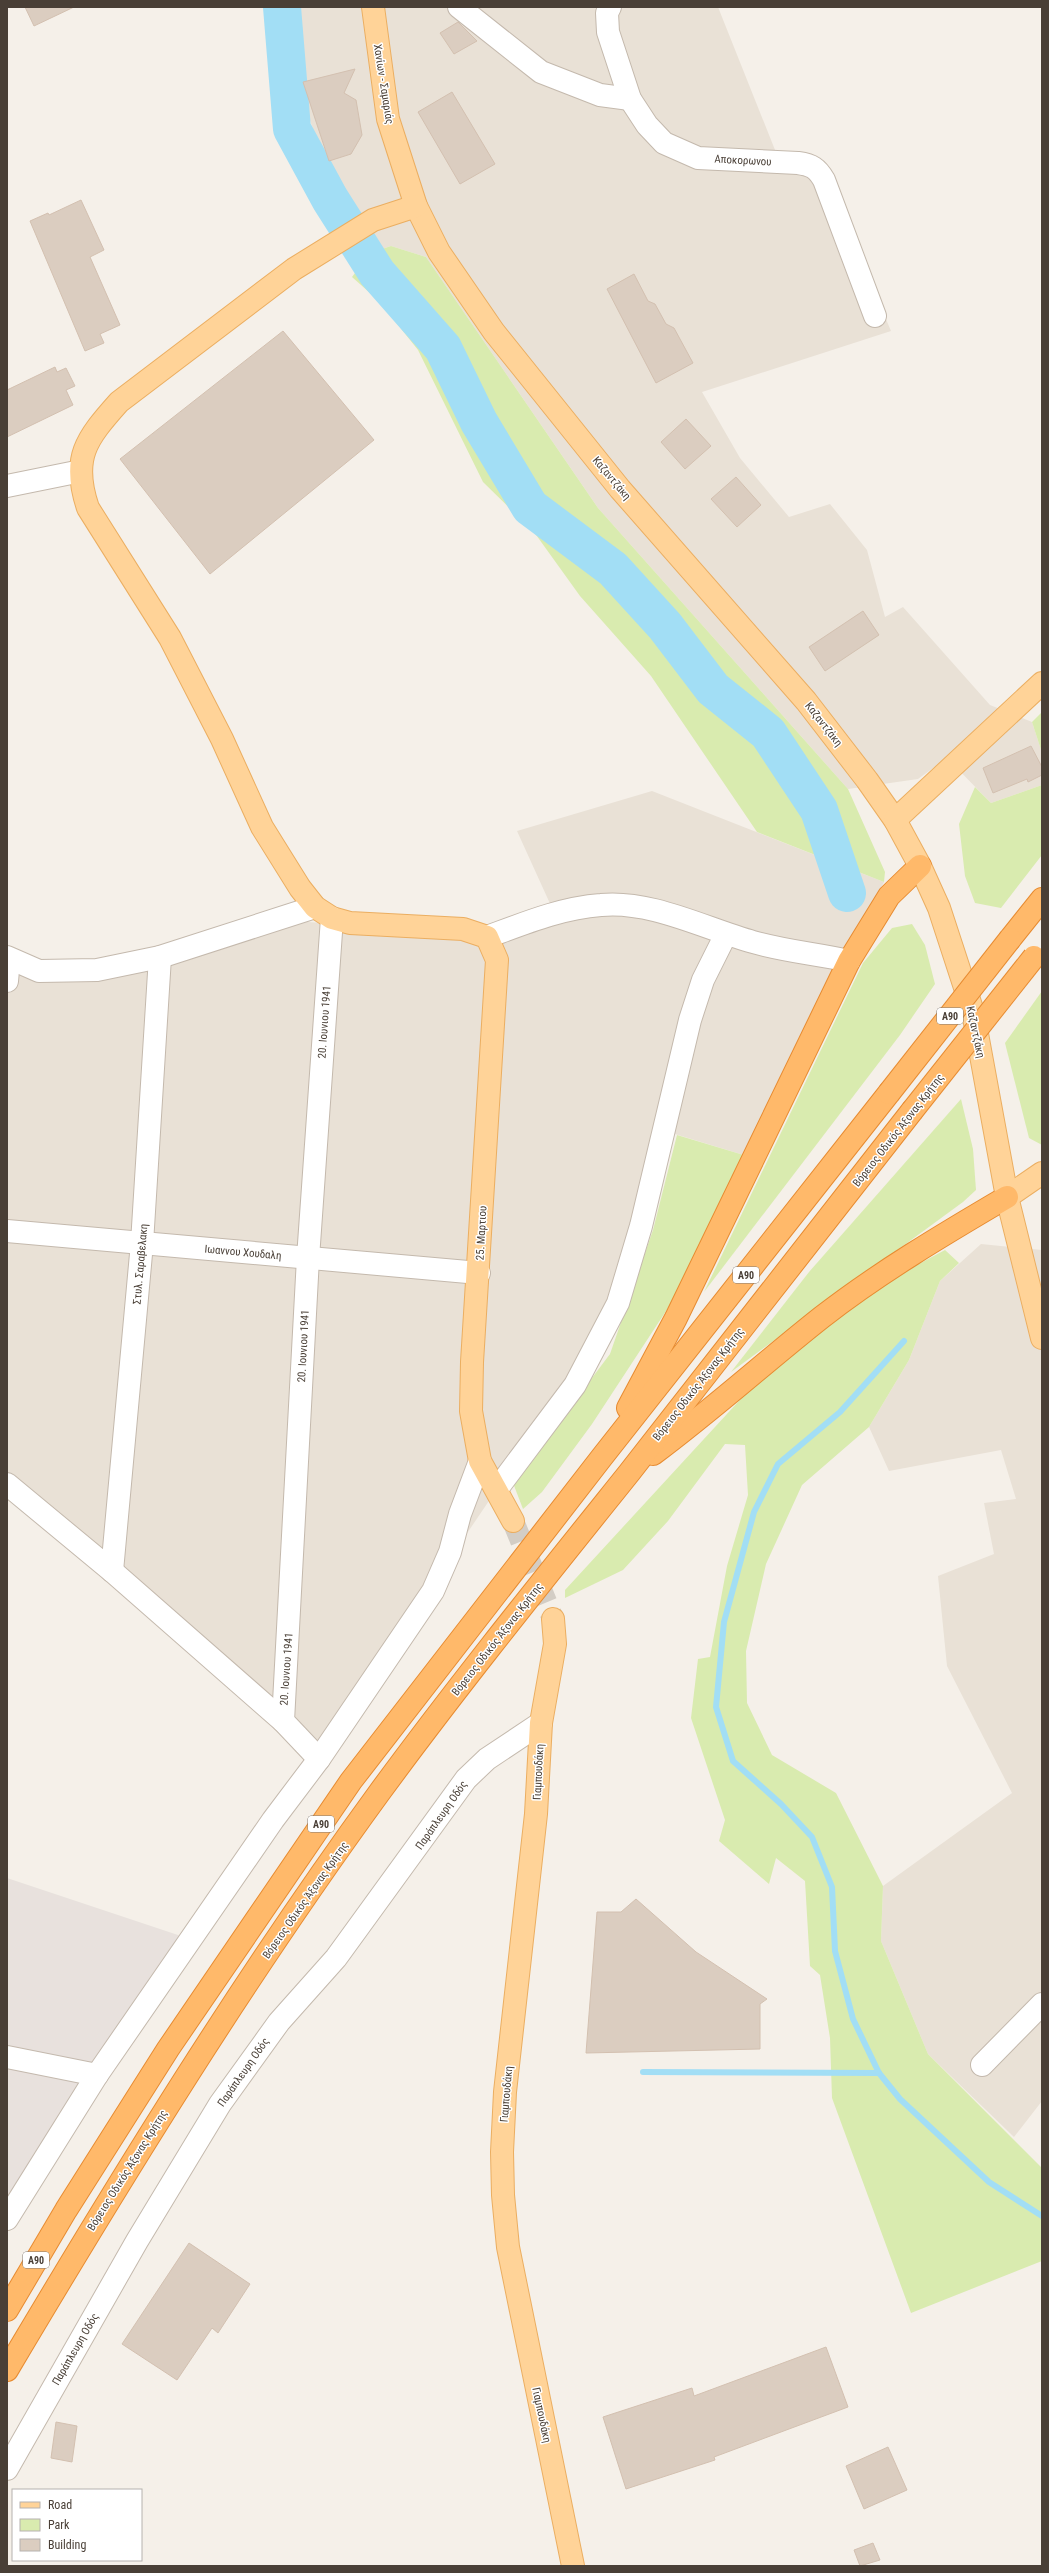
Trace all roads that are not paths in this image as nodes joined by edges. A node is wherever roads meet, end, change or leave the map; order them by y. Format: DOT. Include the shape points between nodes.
graph roads {
  1 [pos="373,7"];
  2 [pos="459,7"];
  3 [pos="610,7"];
  4 [pos="630,99"];
  5 [pos="416,206"];
  6 [pos="875,316"];
  7 [pos="81,471"];
  8 [pos="7,486"];
  9 [pos="1042,682"];
  10 [pos="895,820"];
  11 [pos="920,866"];
  12 [pos="1042,899"];
  13 [pos="324,912"];
  14 [pos="726,934"];
  15 [pos="487,937"];
  16 [pos="1038,952"];
  17 [pos="160,957"];
  18 [pos="8,958"];
  19 [pos="849,961"];
  20 [pos="7,981"];
  21 [pos="1042,1173"];
  22 [pos="1007,1197"];
  23 [pos="7,1231"];
  24 [pos="142,1243"];
  25 [pos="308,1258"];
  26 [pos="479,1273"];
  27 [pos="1042,1338"];
  28 [pos="602,1456"];
  29 [pos="480,1461"];
  30 [pos="631,1470"];
  31 [pos="7,1484"];
  32 [pos="497,1489"];
  33 [pos="513,1521"];
  34 [pos="112,1571"];
  35 [pos="553,1619"];
  36 [pos="283,1721"];
  37 [pos="540,1722"];
  38 [pos="319,1759"];
  39 [pos="1042,2004"];
  40 [pos="7,2057"];
  41 [pos="982,2065"];
  42 [pos="97,2075"];
  43 [pos="7,2219"];
  44 [pos="7,2310"];
  45 [pos="7,2370"];
  46 [pos="7,2469"];
  47 [pos="573,2566"];
  1 -- 5 [label="main road, Χανίων - Σαμαριάς" via="388,119"];
  2 -- 4 [label="street" via="541,72 600,95"];
  3 -- 4 [label="street, Αποκορωνου" via="607,13 608,32"];
  4 -- 6 [label="street, Αποκορωνου" via="647,125 664,143 678,151 698,158 811,165 818,170"];
  5 -- 7 [label="main road" via="373,220 294,269 119,402 97,427 81,455"];
  5 -- 10 [label="main road, Καζαντζάκη" via="439,252 494,332 620,489 806,701"];
  7 -- 8 [label="street"];
  7 -- 13 [label="main road" via="80,486 88,508 170,638 222,739 262,827 300,888"];
  9 -- 10 [label="main road"];
  10 -- 11 [label="main road, Καζαντζάκη"];
  11 -- 19 [label="highway" via="889,896"];
  11 -- 22 [label="main road, Καζαντζάκη" via="942,914 973,1012"];
  12 -- 28 [label="highway, Α90, bridge"];
  13 -- 15 [label="main road" via="350,923 464,929"];
  13 -- 17 [label="street"];
  13 -- 25 [label="street, 20. Ιουνιου 1941"];
  14 -- 15 [label="street" via="711,927 646,908 602,904 557,911"];
  14 -- 19 [label="street" via="755,943"];
  14 -- 32 [label="street" via="703,980 690,1020 641,1226 618,1303 575,1385"];
  15 -- 26 [label="main road, 25. Μαρτιου" via="497,960"];
  16 -- 30 [label="highway, Βόρειος Οδικός Άξονας Κρήτης / Α90, bridge"];
  17 -- 18 [label="street" via="96,970 39,971"];
  17 -- 24 [label="street, Στυλ. Σαραβελακη"];
  18 -- 20 [label="street"];
  19 -- 28 [label="highway" via="676,1318"];
  21 -- 22 [label="main road"];
  22 -- 27 [label="main road, Καζαντζάκη"];
  22 -- 30 [label="highway" via="922,1247 823,1316 698,1420"];
  23 -- 24 [label="street, Ιωαννου Χουδαλη"];
  24 -- 25 [label="street, Ιωαννου Χουδαλη"];
  24 -- 34 [label="street, Στυλ. Σαραβελακη"];
  25 -- 26 [label="street, Ιωαννου Χουδαλη"];
  25 -- 36 [label="street, 20. Ιουνιου 1941"];
  26 -- 29 [label="main road, 25. Μαρτιου" via="471,1411"];
  28 -- 44 [label="highway, Α90" via="342,1794 168,2049 66,2210"];
  29 -- 32 [label="main road, 25. Μαρτιου"];
  29 -- 38 [label="street" via="460,1514 450,1552 433,1591"];
  30 -- 45 [label="highway, Βόρειος Οδικός Άξονας Κρήτης / Α90" via="470,1673 379,1793 281,1933 94,2222"];
  31 -- 34 [label="street"];
  32 -- 33 [label="main road, 25. Μαρτιου"];
  34 -- 36 [label="street"];
  35 -- 37 [label="main road, Γιαμπουδάκη" via="555,1644"];
  36 -- 38 [label="street, 20. Ιουνιου 1941"];
  37 -- 46 [label="street, Παράπλευρη Οδός" via="487,1759 466,1779 336,1958 279,2022 225,2098 137,2241"];
  37 -- 47 [label="main road, Γιαμπουδάκη" via="536,1814 505,2092 503,2195 508,2247"];
  38 -- 42 [label="street" via="260,1839"];
  39 -- 41 [label="street"];
  40 -- 42 [label="street"];
  42 -- 43 [label="street"];
}
